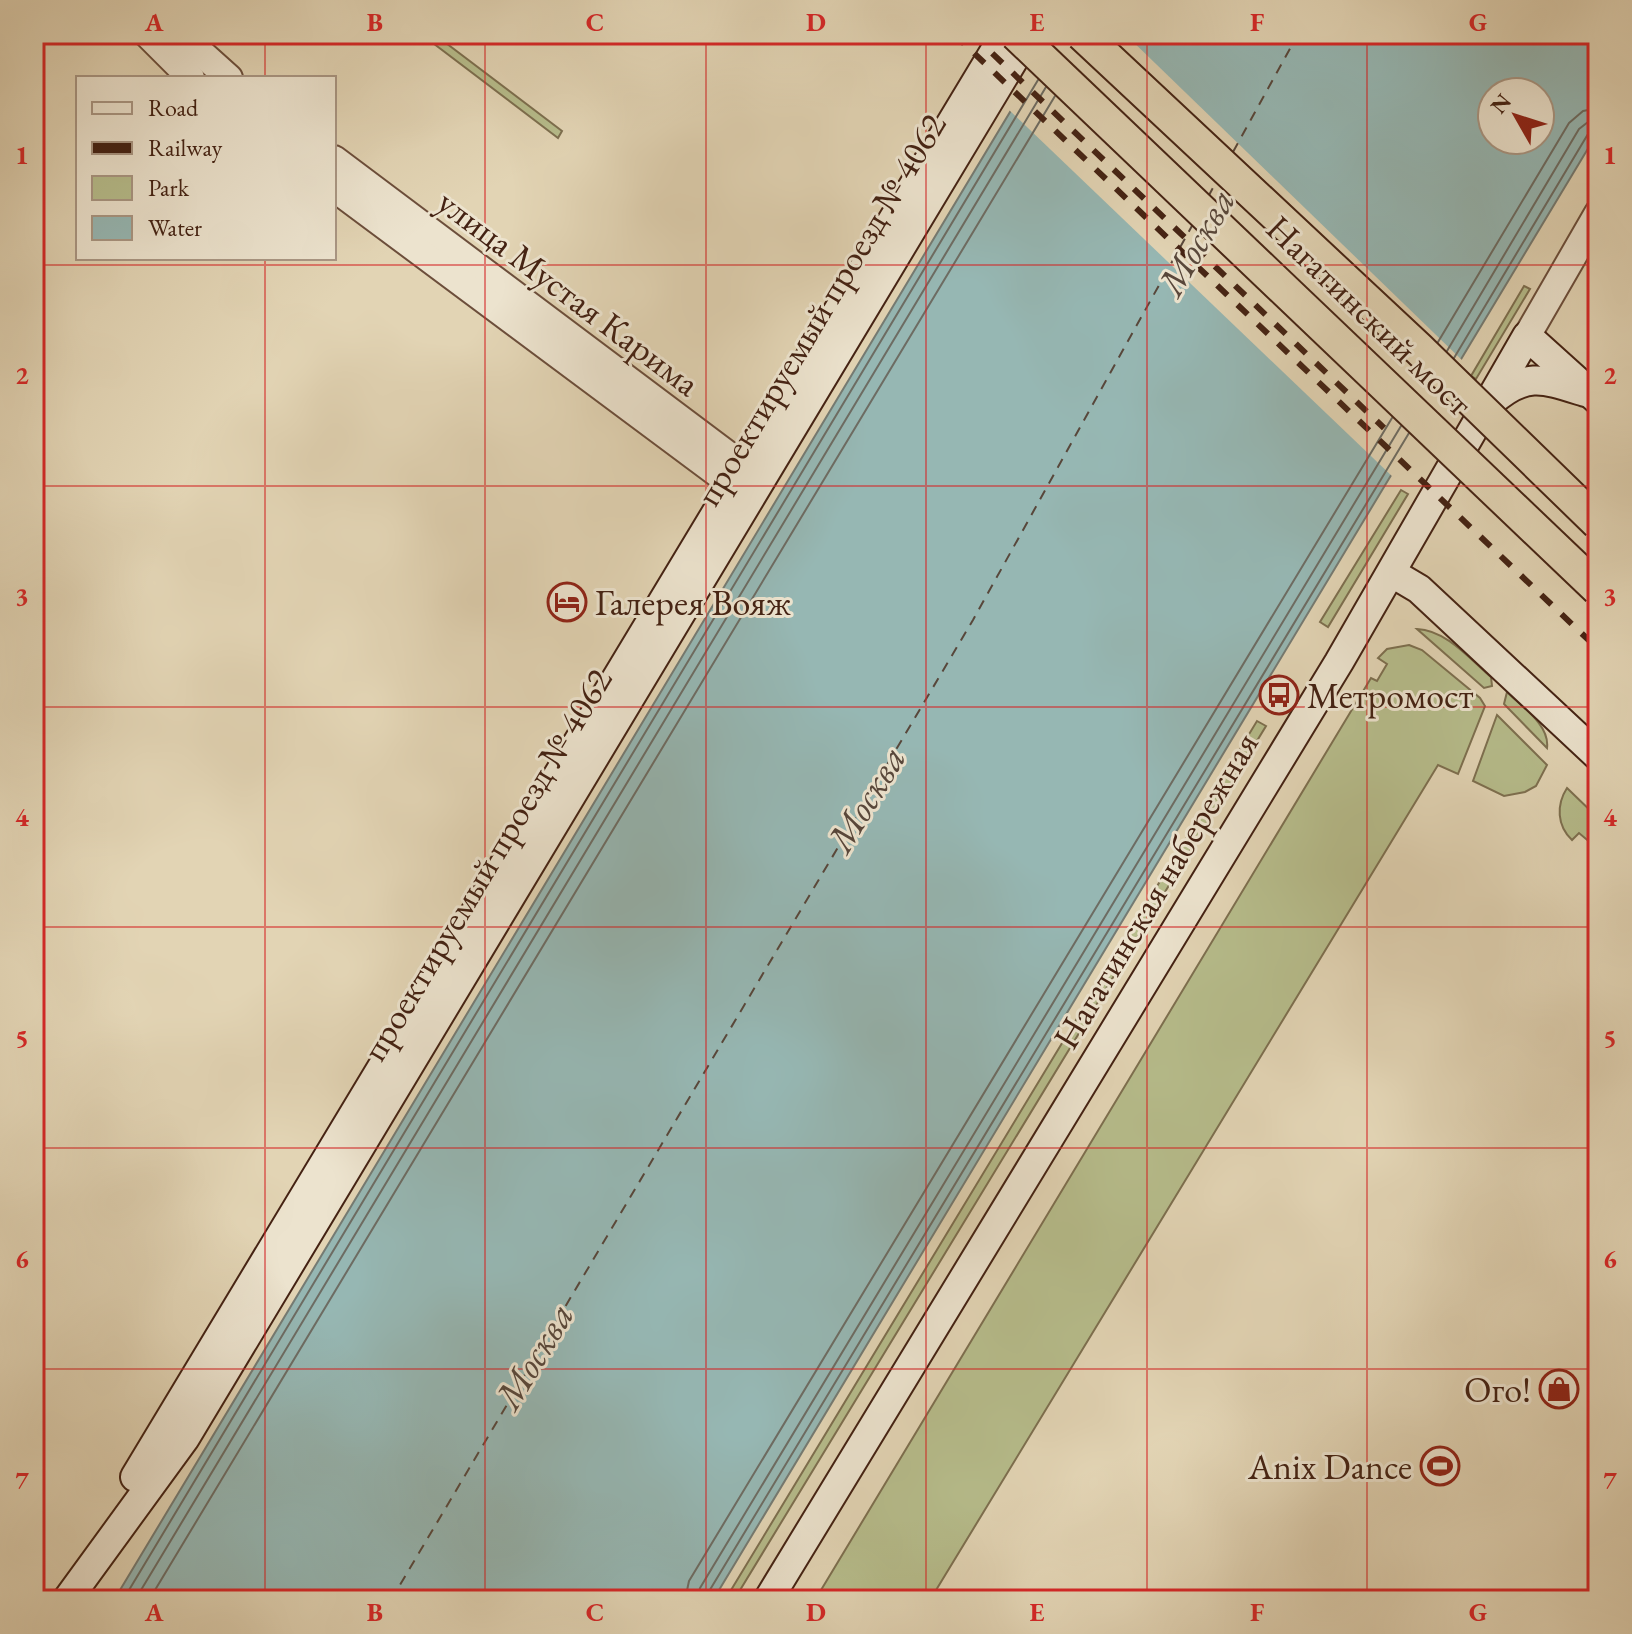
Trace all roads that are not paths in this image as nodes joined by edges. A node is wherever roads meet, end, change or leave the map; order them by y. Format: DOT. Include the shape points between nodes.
graph roads {
  1 [pos="147,34"];
  2 [pos="180,34"];
  3 [pos="1005,34"];
  4 [pos="1016,34"];
  5 [pos="1029,34"];
  6 [pos="1082,34"];
  7 [pos="189,76"];
  8 [pos="227,76"];
  9 [pos="336,161"];
  10 [pos="336,189"];
  11 [pos="1598,213"];
  12 [pos="1527,336"];
  13 [pos="1595,398"];
  14 [pos="1488,405"];
  15 [pos="748,484"];
  16 [pos="1598,523"];
  17 [pos="1392,573"];
  18 [pos="1598,589"];
  19 [pos="1598,756"];
  20 [pos="58,1600"];
  21 [pos="67,1600"];
  22 [pos="768,1600"];
  1 -- 7 [label="street"];
  2 -- 8 [label="street"];
  3 -- 15 [label="main road, проектируемый проезд № 4062"];
  4 -- 18 [label="main road, Нагатинский мост, bridge"];
  5 -- 15 [label="main road, проектируемый проезд № 4062"];
  6 -- 16 [label="main road, Нагатинский мост, bridge"];
  9 -- 15 [label="street, улица Мустая Карима"];
  10 -- 15 [label="street, улица Мустая Карима"];
  11 -- 12 [label="street, Нагатинская набережная"];
  12 -- 13 [label="main road"];
  12 -- 14 [label="main road, Нагатинская набережная"];
  13 -- 14 [label="main road" via="1530,379 1509,387"];
  14 -- 17 [label="main road, Нагатинская набережная"];
  15 -- 20 [label="main road, проектируемый проезд № 4062"];
  15 -- 21 [label="main road, проектируемый проезд № 4062" via="185,1438"];
  17 -- 19 [label="main road" via="1419,589"];
  17 -- 22 [label="main road, Нагатинская набережная"];
}
